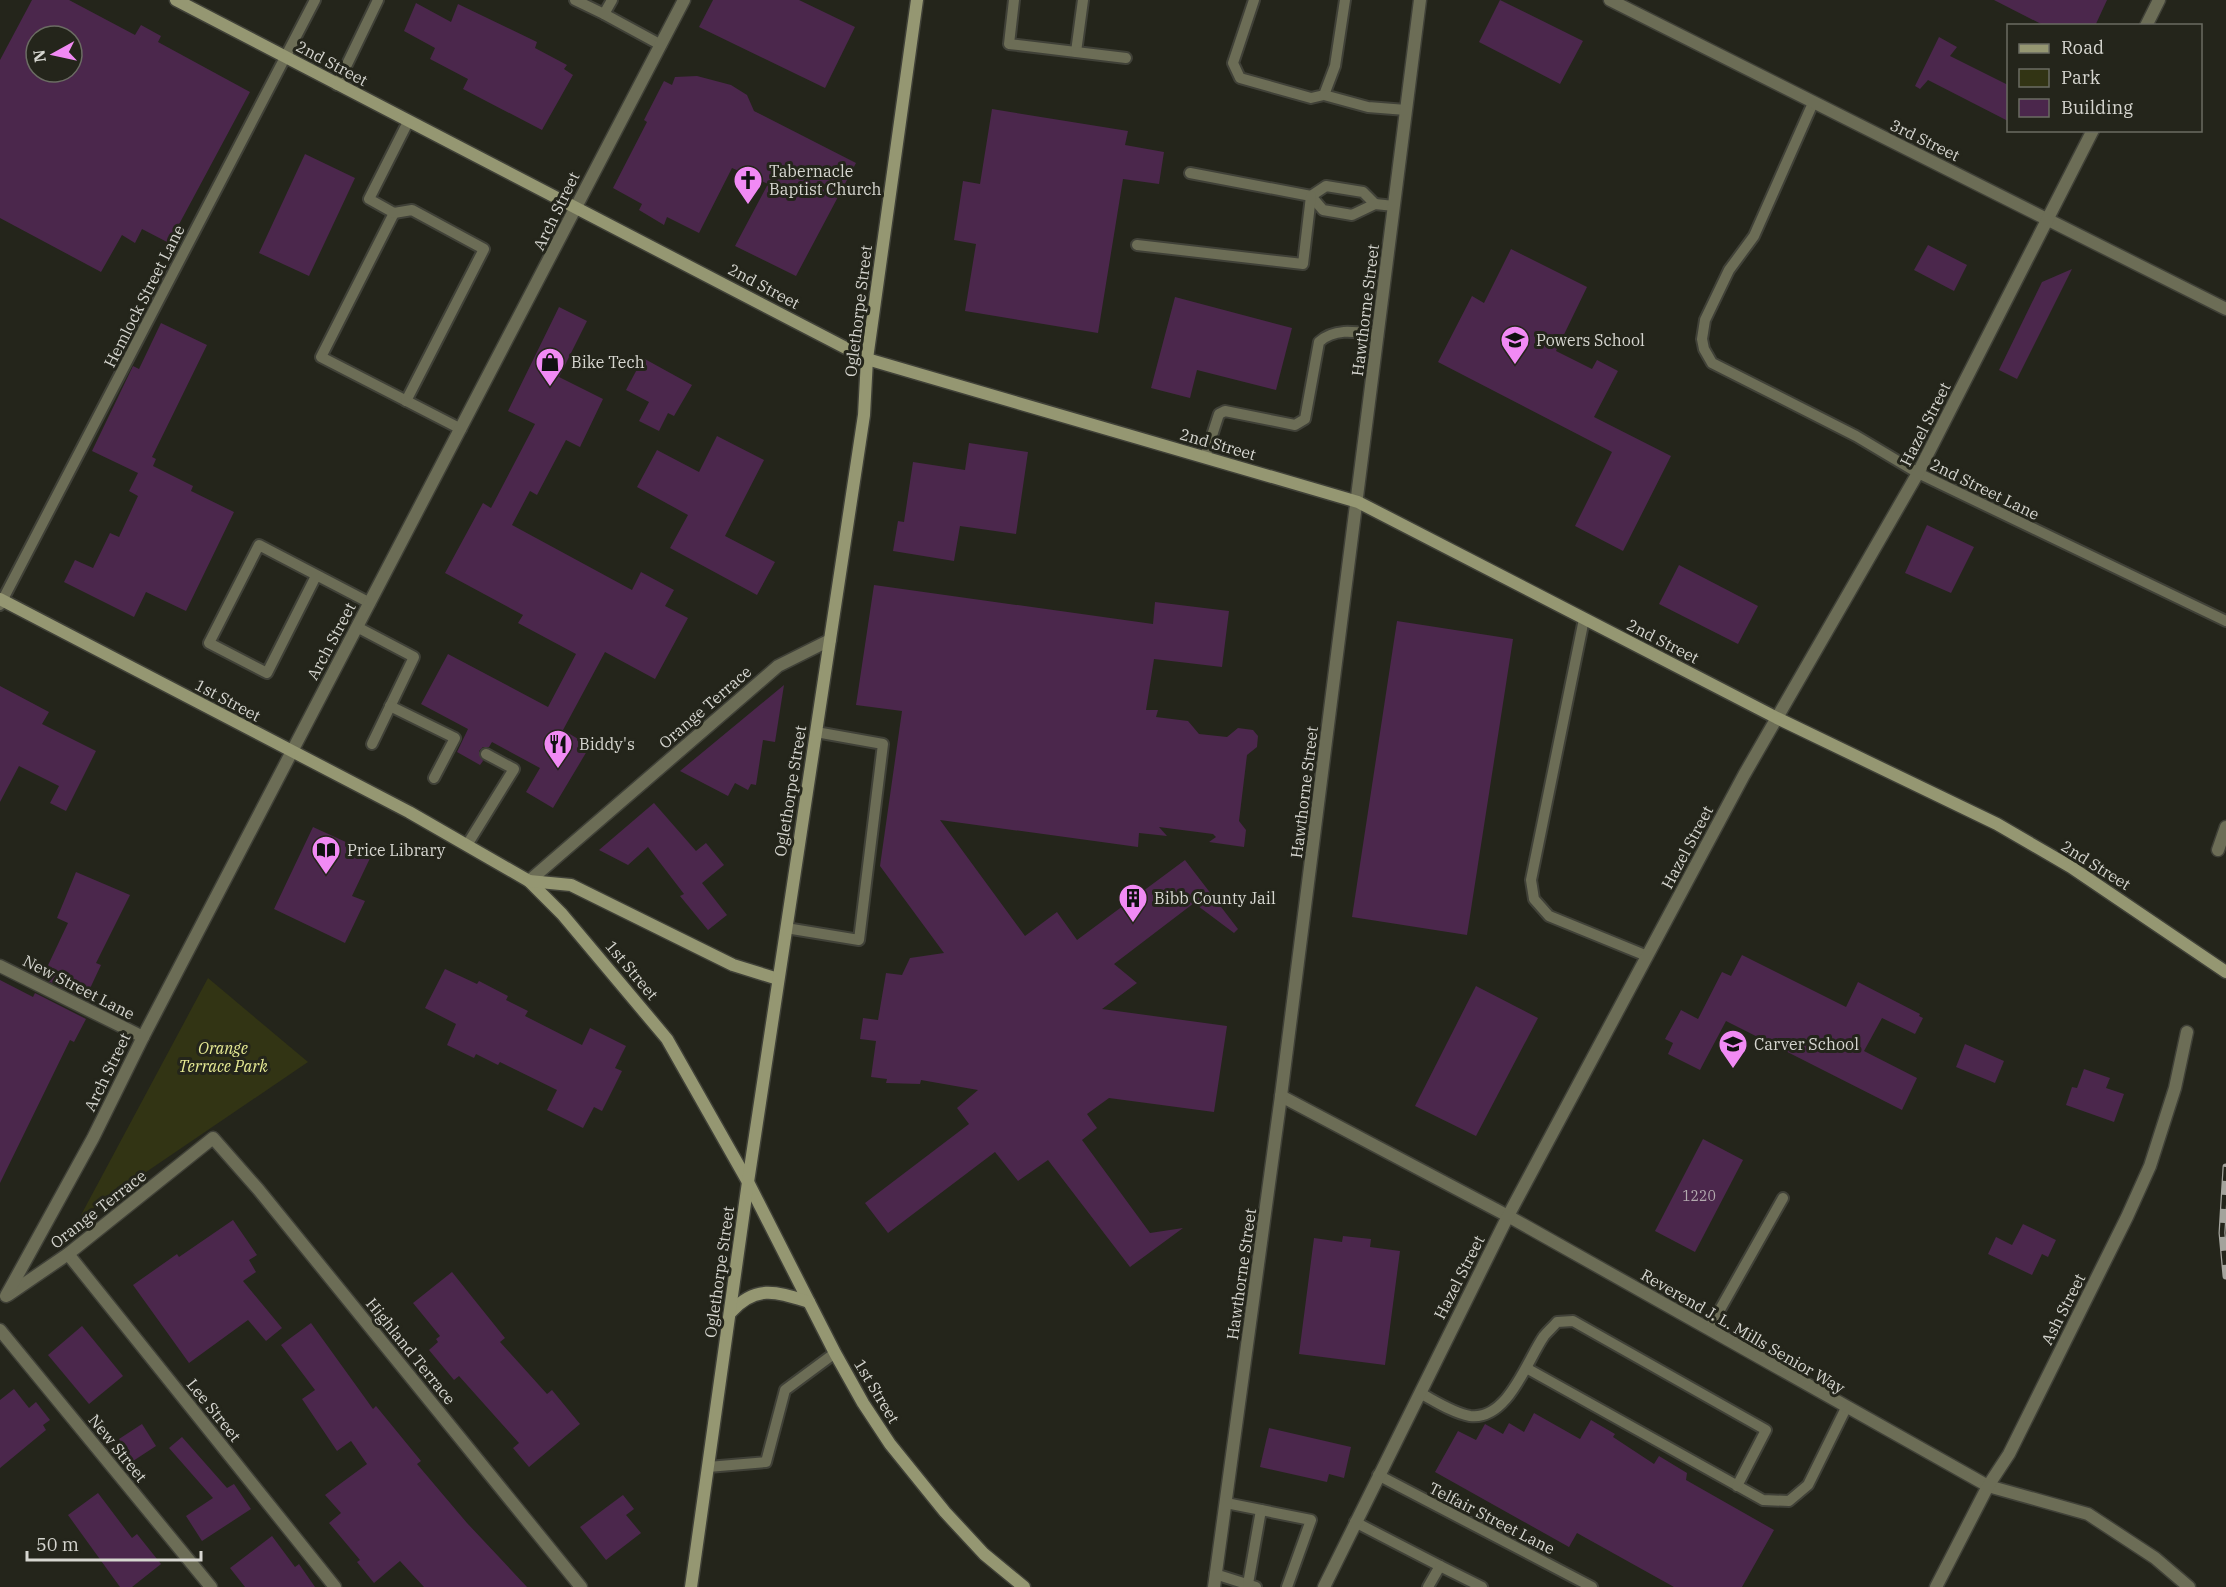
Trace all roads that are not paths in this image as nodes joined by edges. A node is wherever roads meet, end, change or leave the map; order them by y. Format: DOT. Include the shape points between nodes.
graph roads {
  1 [pos="176,0"];
  2 [pos="315,0"];
  3 [pos="378,0"];
  4 [pos="575,0"];
  5 [pos="612,0"];
  6 [pos="684,0"];
  7 [pos="917,0"];
  8 [pos="1014,0"];
  9 [pos="1083,0"];
  10 [pos="1254,0"];
  11 [pos="1345,0"];
  12 [pos="1420,0"];
  13 [pos="1610,0"];
  14 [pos="2159,0"];
  15 [pos="604,14"];
  16 [pos="2147,24"];
  17 [pos="661,45"];
  18 [pos="1076,52"];
  19 [pos="284,57"];
  20 [pos="1126,58"];
  21 [pos="337,85"];
  22 [pos="1324,95"];
  23 [pos="1813,104"];
  24 [pos="1406,110"];
  25 [pos="408,122"];
  26 [pos="2092,132"];
  27 [pos="1190,173"];
  28 [pos="1311,196"];
  29 [pos="1375,204"];
  30 [pos="1394,206"];
  31 [pos="573,208"];
  32 [pos="394,213"];
  33 [pos="2049,218"];
  34 [pos="1137,245"];
  35 [pos="2226,309"];
  36 [pos="1378,335"];
  37 [pos="867,359"];
  38 [pos="406,401"];
  39 [pos="461,429"];
  40 [pos="1204,457"];
  41 [pos="1918,473"];
  42 [pos="1358,502"];
  43 [pos="316,576"];
  44 [pos="1,601"];
  45 [pos="370,603"];
  46 [pos="1584,620"];
  47 [pos="2226,621"];
  48 [pos="357,627"];
  49 [pos="830,640"];
  50 [pos="390,706"];
  51 [pos="1777,718"];
  52 [pos="816,732"];
  53 [pos="372,744"];
  54 [pos="291,752"];
  55 [pos="486,754"];
  56 [pos="434,778"];
  57 [pos="2226,827"];
  58 [pos="467,845"];
  59 [pos="2218,850"];
  60 [pos="529,881"];
  61 [pos="786,928"];
  62 [pos="1647,956"];
  63 [pos="0,966"];
  64 [pos="2226,972"];
  65 [pos="778,980"];
  66 [pos="2187,1032"];
  67 [pos="143,1037"];
  68 [pos="1281,1096"];
  69 [pos="213,1138"];
  70 [pos="748,1182"];
  71 [pos="1783,1198"];
  72 [pos="1508,1216"];
  73 [pos="68,1254"];
  74 [pos="2,1297"];
  75 [pos="809,1302"];
  76 [pos="730,1313"];
  77 [pos="1709,1329"];
  78 [pos="0,1330"];
  79 [pos="835,1353"];
  80 [pos="1528,1369"];
  81 [pos="1420,1393"];
  82 [pos="1846,1408"];
  83 [pos="708,1467"];
  84 [pos="1378,1475"];
  85 [pos="1737,1486"];
  86 [pos="1988,1486"];
  87 [pos="1226,1503"];
  88 [pos="1261,1510"];
  89 [pos="1355,1522"];
  90 [pos="1440,1566"];
  91 [pos="1214,1581"];
  92 [pos="1252,1586"];
  93 [pos="211,1587"];
  94 [pos="335,1587"];
  95 [pos="581,1587"];
  96 [pos="691,1587"];
  97 [pos="1024,1587"];
  98 [pos="1287,1587"];
  99 [pos="1324,1587"];
  100 [pos="1428,1587"];
  101 [pos="1482,1587"];
  102 [pos="1592,1587"];
  103 [pos="1936,1587"];
  104 [pos="2189,1587"];
  1 -- 19 [label="street, 2nd Street"];
  2 -- 19 [label="lane, Hemlock Street Lane"];
  3 -- 21 [label="lane"];
  4 -- 15 [label="lane"];
  5 -- 15 [label="lane"];
  6 -- 17 [label="street, Arch Street"];
  7 -- 37 [label="street, Oglethorpe Street"];
  8 -- 18 [label="lane" via="1009,44"];
  9 -- 18 [label="lane"];
  10 -- 22 [label="lane" via="1233,63 1240,78 1311,98"];
  11 -- 22 [label="lane" via="1335,66"];
  12 -- 24 [label="street, Hawthorne Street"];
  13 -- 23 [label="street, 3rd Street"];
  14 -- 16 [label="street"];
  15 -- 17 [label="lane"];
  17 -- 31 [label="street, Arch Street"];
  18 -- 20 [label="lane"];
  19 -- 21 [label="street, 2nd Street"];
  19 -- 44 [label="lane, Hemlock Street Lane"];
  21 -- 25 [label="street, 2nd Street"];
  22 -- 24 [label="lane" via="1368,107"];
  23 -- 33 [label="street, 3rd Street"];
  23 -- 41 [label="lane, 2nd Street Lane" via="1754,236 1729,270 1705,320 1702,339 1712,363 1728,373 1856,436"];
  24 -- 30 [label="street, Hawthorne Street"];
  25 -- 31 [label="street, 2nd Street"];
  25 -- 32 [label="lane" via="369,199"];
  26 -- 33 [label="street, Hazel Street"];
  27 -- 28 [label="lane"];
  28 -- 29 [label="lane" via="1326,186 1362,192"];
  28 -- 29 [label="lane" via="1323,210 1352,214"];
  28 -- 34 [label="lane" via="1303,264"];
  29 -- 30 [label="lane"];
  30 -- 36 [label="street, Hawthorne Street"];
  31 -- 37 [label="street, 2nd Street"];
  31 -- 39 [label="street, Arch Street" via="568,227"];
  32 -- 38 [label="lane" via="321,357"];
  32 -- 38 [label="lane" via="412,210 484,249"];
  33 -- 35 [label="street, 3rd Street"];
  33 -- 41 [label="street, Hazel Street"];
  36 -- 40 [label="lane" via="1346,331 1326,335 1319,342 1305,420 1294,425 1225,411 1219,414"];
  36 -- 42 [label="street, Hawthorne Street"];
  37 -- 40 [label="street, 2nd Street"];
  37 -- 49 [label="street, Oglethorpe Street" via="864,415"];
  38 -- 39 [label="lane"];
  39 -- 45 [label="street, Arch Street"];
  40 -- 42 [label="street, 2nd Street"];
  41 -- 47 [label="lane, 2nd Street Lane"];
  41 -- 51 [label="street, Hazel Street"];
  42 -- 46 [label="street, 2nd Street"];
  42 -- 68 [label="street, Hawthorne Street"];
  43 -- 43 [label="lane" via="259,545 209,643 267,673"];
  43 -- 45 [label="lane"];
  44 -- 54 [label="street, 1st Street"];
  45 -- 48 [label="street, Arch Street"];
  46 -- 51 [label="street, 2nd Street"];
  46 -- 62 [label="lane" via="1531,880 1534,899 1549,916"];
  48 -- 50 [label="lane" via="414,657"];
  48 -- 54 [label="street, Arch Street"];
  49 -- 52 [label="street, Oglethorpe Street"];
  49 -- 60 [label="street, Orange Terrace" via="778,666"];
  50 -- 53 [label="lane"];
  50 -- 56 [label="lane" via="458,740"];
  51 -- 62 [label="street, Hazel Street"];
  51 -- 64 [label="street, 2nd Street" via="1997,824 2071,867"];
  52 -- 61 [label="street, Oglethorpe Street"];
  52 -- 61 [label="lane" via="883,744 859,940"];
  54 -- 58 [label="street, 1st Street"];
  54 -- 67 [label="street, Arch Street"];
  55 -- 58 [label="lane" via="514,769"];
  57 -- 59 [label="street"];
  58 -- 60 [label="street, 1st Street"];
  60 -- 65 [label="street" via="571,885 733,965"];
  60 -- 70 [label="street, 1st Street" via="562,914 667,1039"];
  61 -- 65 [label="street, Oglethorpe Street"];
  62 -- 72 [label="street, Hazel Street"];
  63 -- 67 [label="street, New Street Lane"];
  65 -- 70 [label="street, Oglethorpe Street"];
  66 -- 86 [label="street, Ash Street" via="2175,1088 2146,1174 2009,1454"];
  67 -- 74 [label="street, Arch Street" via="93,1138"];
  68 -- 72 [label="street, Reverend J. L. Mills Senior Way"];
  68 -- 87 [label="street, Hawthorne Street"];
  69 -- 73 [label="street, Orange Terrace"];
  69 -- 95 [label="street, Highland Terrace"];
  70 -- 75 [label="street, 1st Street"];
  70 -- 76 [label="street, Oglethorpe Street"];
  71 -- 77 [label="lane"];
  72 -- 77 [label="street, Reverend J. L. Mills Senior Way"];
  72 -- 81 [label="street, Hazel Street"];
  73 -- 74 [label="street, Orange Terrace"];
  73 -- 94 [label="street, Lee Street"];
  75 -- 76 [label="street" via="762,1293 743,1298"];
  75 -- 79 [label="street, 1st Street"];
  76 -- 83 [label="street, Oglethorpe Street"];
  77 -- 82 [label="street, Reverend J. L. Mills Senior Way"];
  78 -- 93 [label="street, New Street"];
  79 -- 83 [label="lane" via="785,1390 766,1462"];
  79 -- 97 [label="street, 1st Street" via="890,1444 984,1554"];
  80 -- 81 [label="lane" via="1496,1410 1472,1416"];
  80 -- 85 [label="lane"];
  80 -- 85 [label="lane" via="1544,1336 1557,1322 1573,1321 1766,1430"];
  81 -- 84 [label="street, Hazel Street"];
  82 -- 85 [label="lane" via="1808,1485 1789,1501 1763,1500"];
  82 -- 86 [label="street, Reverend J. L. Mills Senior Way"];
  83 -- 96 [label="street, Oglethorpe Street"];
  84 -- 89 [label="street, Hazel Street"];
  84 -- 102 [label="lane, Telfair Street Lane"];
  86 -- 103 [label="street, Ash Street"];
  86 -- 104 [label="street, Reverend J. L. Mills Senior Way" via="2088,1514 2155,1558"];
  87 -- 88 [label="lane"];
  87 -- 91 [label="street, Hawthorne Street"];
  88 -- 92 [label="lane"];
  88 -- 98 [label="lane" via="1311,1520"];
  89 -- 90 [label="lane"];
  89 -- 99 [label="street, Hazel Street"];
  90 -- 100 [label="lane"];
  90 -- 101 [label="lane"];
  91 -- 92 [label="lane"];
}
